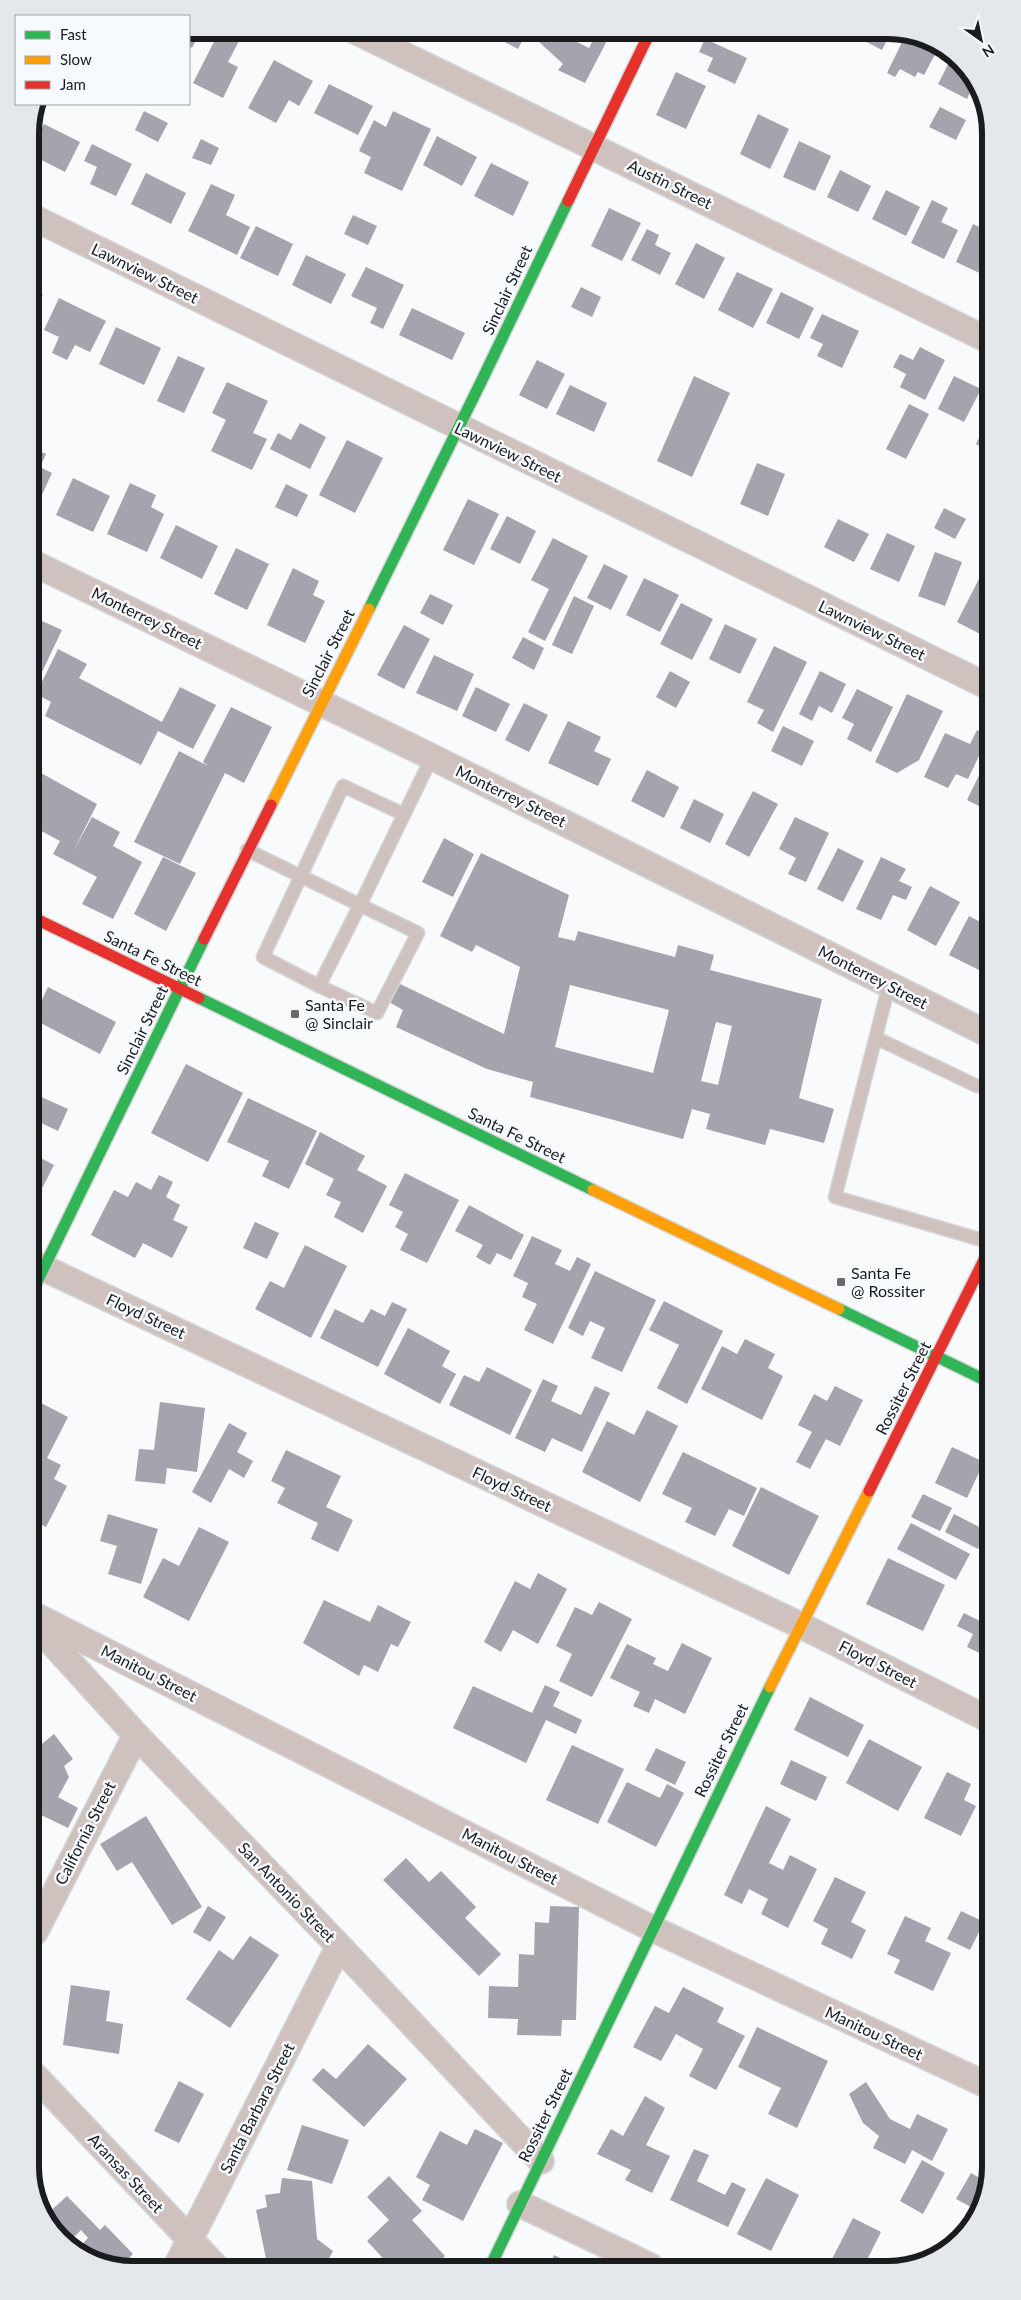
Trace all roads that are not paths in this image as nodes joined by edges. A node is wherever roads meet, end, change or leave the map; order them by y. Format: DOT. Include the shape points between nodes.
graph roads {
  1 [pos="372,39"];
  2 [pos="646,39"];
  3 [pos="593,146"];
  4 [pos="39,220"];
  5 [pos="982,337"];
  6 [pos="459,428"];
  7 [pos="39,566"];
  8 [pos="982,684"];
  9 [pos="321,702"];
  10 [pos="432,757"];
  11 [pos="403,814"];
  12 [pos="247,850"];
  13 [pos="300,878"];
  14 [pos="360,905"];
  15 [pos="39,920"];
  16 [pos="889,985"];
  17 [pos="319,986"];
  18 [pos="179,990"];
  19 [pos="982,1031"];
  20 [pos="876,1038"];
  21 [pos="977,1086"];
  22 [pos="982,1240"];
  23 [pos="39,1263"];
  24 [pos="982,1263"];
  25 [pos="39,1265"];
  26 [pos="938,1357"];
  27 [pos="982,1379"];
  28 [pos="39,1618"];
  29 [pos="800,1625"];
  30 [pos="39,1628"];
  31 [pos="982,1716"];
  32 [pos="136,1735"];
  33 [pos="39,1924"];
  34 [pos="653,1929"];
  35 [pos="339,1946"];
  36 [pos="39,2080"];
  37 [pos="982,2083"];
  38 [pos="541,2161"];
  39 [pos="520,2204"];
  40 [pos="190,2240"];
  41 [pos="179,2261"];
  42 [pos="210,2261"];
  43 [pos="493,2261"];
  44 [pos="640,2261"];
  1 -- 3 [label="street, Austin Street"];
  2 -- 3 [label="street, Sinclair Street"];
  3 -- 5 [label="street, Austin Street"];
  3 -- 6 [label="street, Sinclair Street"];
  4 -- 6 [label="street, Lawnview Street"];
  6 -- 8 [label="street, Lawnview Street"];
  6 -- 9 [label="street, Sinclair Street"];
  7 -- 9 [label="street, Monterrey Street"];
  9 -- 10 [label="street, Monterrey Street"];
  9 -- 12 [label="street, Sinclair Street"];
  10 -- 11 [label="lane"];
  10 -- 16 [label="street, Monterrey Street"];
  11 -- 13 [label="lane" via="343,786"];
  11 -- 14 [label="lane"];
  12 -- 13 [label="lane"];
  12 -- 18 [label="street, Sinclair Street"];
  13 -- 14 [label="lane"];
  13 -- 17 [label="lane" via="263,957"];
  14 -- 17 [label="lane"];
  14 -- 17 [label="lane" via="418,933 377,1013"];
  15 -- 18 [label="street, Santa Fe Street"];
  16 -- 19 [label="street, Monterrey Street"];
  16 -- 20 [label="lane"];
  18 -- 23 [label="street, Sinclair Street"];
  18 -- 26 [label="street, Santa Fe Street"];
  20 -- 21 [label="lane"];
  20 -- 22 [label="lane" via="835,1197"];
  24 -- 26 [label="street, Rossiter Street"];
  25 -- 29 [label="street, Floyd Street"];
  26 -- 27 [label="street, Santa Fe Street"];
  26 -- 29 [label="street, Rossiter Street"];
  28 -- 34 [label="street, Manitou Street"];
  29 -- 31 [label="street, Floyd Street"];
  29 -- 34 [label="street, Rossiter Street"];
  30 -- 32 [label="street, San Antonio Street"];
  32 -- 33 [label="street, California Street"];
  32 -- 35 [label="street, San Antonio Street"];
  34 -- 37 [label="street, Manitou Street"];
  34 -- 38 [label="street, Rossiter Street"];
  35 -- 38 [label="street, San Antonio Street"];
  35 -- 40 [label="street, Santa Barbara Street"];
  36 -- 40 [label="street, Aransas Street"];
  38 -- 39 [label="street, Rossiter Street"];
  39 -- 43 [label="street, Rossiter Street"];
  39 -- 44 [label="street"];
  40 -- 41 [label="street, Santa Barbara Street"];
  40 -- 42 [label="street, Aransas Street"];
}
